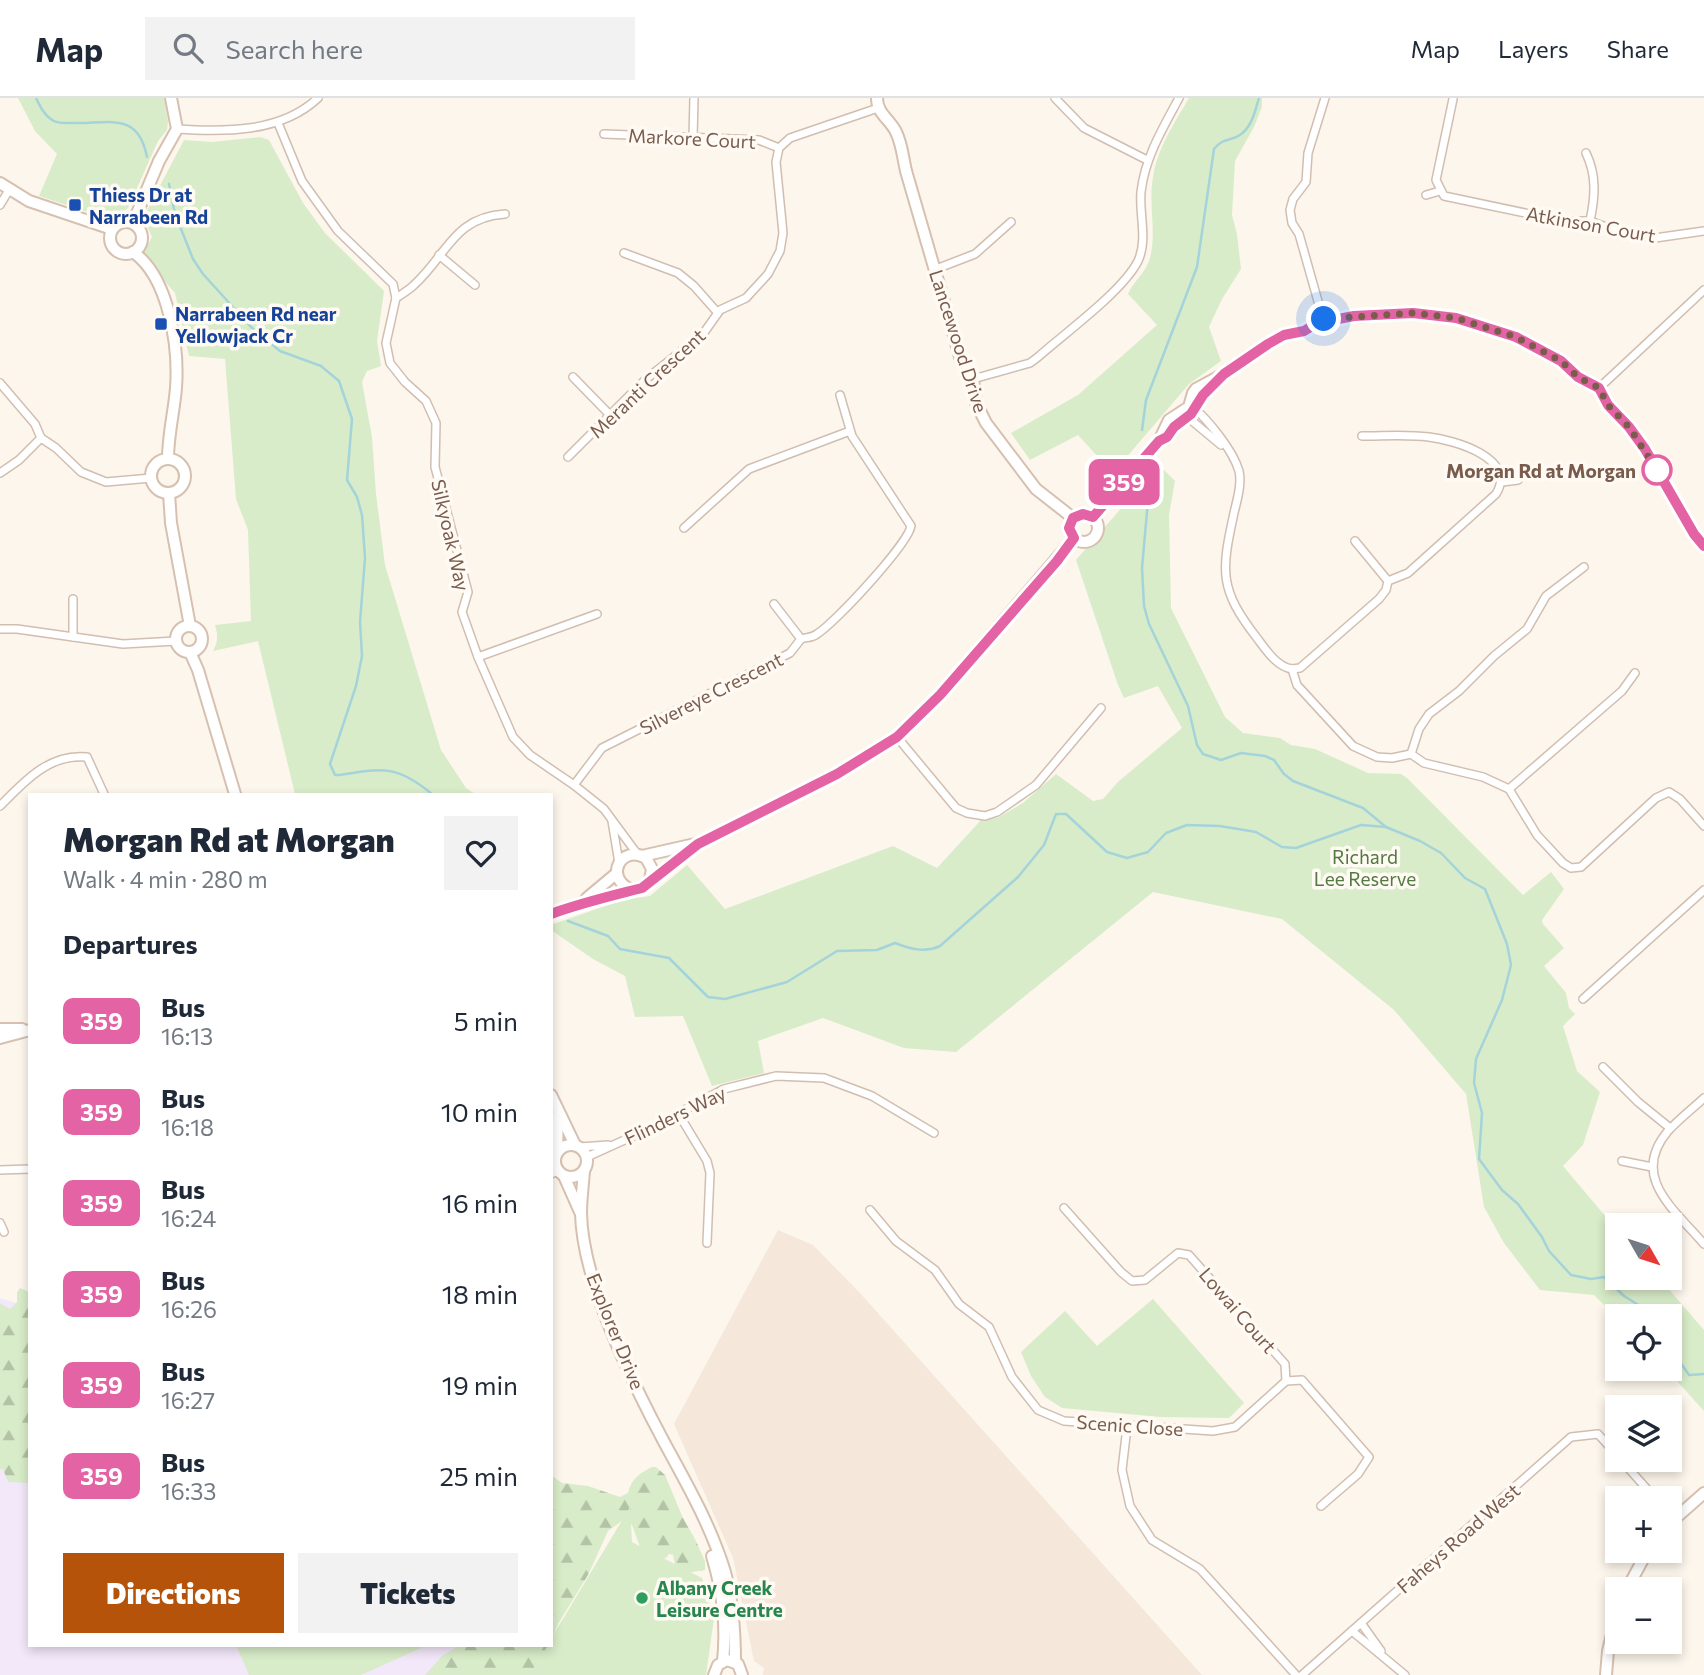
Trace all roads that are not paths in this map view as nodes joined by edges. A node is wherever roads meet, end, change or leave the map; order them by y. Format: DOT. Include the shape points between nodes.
graph roads {
  1 [pos="171,98"];
  2 [pos="318,98"];
  3 [pos="694,98"];
  4 [pos="1055,98"];
  5 [pos="1179,98"];
  6 [pos="1325,98"];
  7 [pos="1453,99"];
  8 [pos="877,103"];
  9 [pos="278,123"];
  10 [pos="177,129"];
  11 [pos="604,134"];
  12 [pos="693,138"];
  13 [pos="779,148"];
  14 [pos="1586,153"];
  15 [pos="1147,160"];
  16 [pos="5,186"];
  17 [pos="1440,191"];
  18 [pos="1426,195"];
  19 [pos="0,205"];
  20 [pos="505,214"];
  21 [pos="1590,221"];
  22 [pos="1011,222"];
  23 [pos="133,223"];
  24 [pos="112,229"];
  25 [pos="1704,231"];
  26 [pos="133,252"];
  27 [pos="624,253"];
  28 [pos="439,256"];
  29 [pos="936,269"];
  30 [pos="475,285"];
  31 [pos="1704,290"];
  32 [pos="396,298"];
  33 [pos="717,312"];
  34 [pos="1324,319"];
  35 [pos="573,377"];
  36 [pos="973,379"];
  37 [pos="0,383"];
  38 [pos="1599,388"];
  39 [pos="840,395"];
  40 [pos="1189,411"];
  41 [pos="610,415"];
  42 [pos="850,431"];
  43 [pos="1362,436"];
  44 [pos="41,438"];
  45 [pos="568,457"];
  46 [pos="168,459"];
  47 [pos="0,473"];
  48 [pos="151,478"];
  49 [pos="1518,480"];
  50 [pos="1502,482"];
  51 [pos="169,493"];
  52 [pos="1093,517"];
  53 [pos="1073,518"];
  54 [pos="684,528"];
  55 [pos="1074,538"];
  56 [pos="1355,541"];
  57 [pos="1704,546"];
  58 [pos="1584,566"];
  59 [pos="1388,581"];
  60 [pos="73,600"];
  61 [pos="774,604"];
  62 [pos="597,614"];
  63 [pos="190,626"];
  64 [pos="0,629"];
  65 [pos="73,637"];
  66 [pos="801,639"];
  67 [pos="176,641"];
  68 [pos="190,652"];
  69 [pos="478,657"];
  70 [pos="1292,669"];
  71 [pos="1635,673"];
  72 [pos="1101,708"];
  73 [pos="897,737"];
  74 [pos="1411,754"];
  75 [pos="574,785"];
  76 [pos="1509,789"];
  77 [pos="104,793"];
  78 [pos="235,793"];
  79 [pos="0,806"];
  80 [pos="612,821"];
  81 [pos="1704,826"];
  82 [pos="698,844"];
  83 [pos="640,855"];
  84 [pos="618,868"];
  85 [pos="650,880"];
  86 [pos="630,889"];
  87 [pos="1704,890"];
  88 [pos="582,903"];
  89 [pos="553,913"];
  90 [pos="1583,999"];
  91 [pos="0,1029"];
  92 [pos="28,1030"];
  93 [pos="28,1031"];
  94 [pos="0,1038"];
  95 [pos="1603,1067"];
  96 [pos="1704,1098"];
  97 [pos="553,1100"];
  98 [pos="678,1113"];
  99 [pos="558,1114"];
  100 [pos="1670,1128"];
  101 [pos="934,1133"];
  102 [pos="581,1150"];
  103 [pos="1622,1161"];
  104 [pos="556,1165"];
  105 [pos="1652,1167"];
  106 [pos="28,1169"];
  107 [pos="0,1170"];
  108 [pos="584,1171"];
  109 [pos="1064,1208"];
  110 [pos="870,1210"];
  111 [pos="581,1214"];
  112 [pos="0,1223"];
  113 [pos="4,1232"];
  114 [pos="707,1243"];
  115 [pos="1704,1244"];
  116 [pos="1286,1381"];
  117 [pos="1127,1427"];
  118 [pos="1605,1442"];
  119 [pos="665,1444"];
  120 [pos="1632,1472"];
  121 [pos="1644,1486"];
  122 [pos="1704,1493"];
  123 [pos="1321,1506"];
  124 [pos="1682,1510"];
  125 [pos="1361,1623"];
  126 [pos="1352,1631"];
  127 [pos="1608,1654"];
  128 [pos="1386,1657"];
  129 [pos="723,1661"];
  130 [pos="735,1662"];
  131 [pos="714,1675"];
  132 [pos="742,1675"];
  133 [pos="1296,1675"];
  134 [pos="1302,1675"];
  135 [pos="1405,1675"];
  136 [pos="1606,1675"];
  1 -- 10 [label="street"];
  2 -- 9 [label="street"];
  3 -- 12 [label="street"];
  4 -- 15 [label="street" via="1084,128"];
  5 -- 15 [label="street"];
  6 -- 34 [label="street" via="1308,153 1306,182 1290,210"];
  7 -- 17 [label="street" via="1436,180"];
  8 -- 13 [label="street" via="836,124 786,140"];
  8 -- 29 [label="street, Lancewood Drive" via="900,141"];
  9 -- 10 [label="street" via="215,132"];
  9 -- 32 [label="street" via="302,181 338,230 393,285"];
  10 -- 23 [label="street"];
  11 -- 12 [label="street, Markore Court"];
  12 -- 13 [label="street, Markore Court" via="759,140"];
  13 -- 33 [label="street, Meranti Crescent" via="776,168 783,233 777,259 746,298"];
  14 -- 21 [label="street" via="1595,187"];
  15 -- 36 [label="street" via="1141,193 1142,251 1131,271 1030,363"];
  16 -- 19 [label="street"];
  16 -- 24 [label="street" via="41,206"];
  17 -- 18 [label="street"];
  17 -- 21 [label="street, Atkinson Court" via="1454,200 1563,221"];
  20 -- 28 [label="street" via="486,215 472,222"];
  21 -- 25 [label="street, Atkinson Court" via="1622,233 1655,238"];
  22 -- 29 [label="street" via="975,254"];
  23 -- 24 [label="street" via="121,222"];
  23 -- 26 [label="street" via="143,239"];
  24 -- 26 [label="street" via="115,249 122,254"];
  26 -- 46 [label="street" via="145,260 162,293 173,333 176,386"];
  27 -- 33 [label="street" via="678,273"];
  28 -- 30 [label="street"];
  28 -- 32 [label="street" via="414,286"];
  29 -- 36 [label="street, Lancewood Drive" via="961,360"];
  31 -- 38 [label="street"];
  32 -- 69 [label="street, Silkyoak Way" via="386,342 390,363 426,401 436,424 435,467 468,592 462,612"];
  33 -- 41 [label="street, Meranti Crescent" via="703,334 656,370"];
  34 -- 38 [label="street" via="1413,313 1456,318 1516,337"];
  34 -- 40 [label="street" via="1304,331 1284,335 1196,389"];
  35 -- 41 [label="street"];
  36 -- 53 [label="street, Lancewood Drive" via="980,414 1021,472"];
  37 -- 44 [label="street" via="35,424"];
  38 -- 57 [label="street" via="1645,449"];
  39 -- 42 [label="street, Silvereye Crescent"];
  40 -- 52 [label="street" via="1169,420 1159,441"];
  40 -- 70 [label="street" via="1208,422 1237,465 1240,479 1225,555 1230,596 1263,646 1285,668"];
  41 -- 45 [label="street, Meranti Crescent"];
  42 -- 54 [label="street" via="749,469"];
  42 -- 66 [label="street, Silvereye Crescent" via="911,529 832,622 814,636"];
  43 -- 50 [label="street" via="1443,440 1486,456 1500,470"];
  44 -- 47 [label="street"];
  44 -- 48 [label="street" via="96,480 115,483"];
  46 -- 48 [label="street" via="153,466"];
  46 -- 51 [label="street" via="178,462 185,477 178,489"];
  48 -- 51 [label="street" via="158,491"];
  49 -- 50 [label="street"];
  50 -- 59 [label="street" via="1496,494 1408,573"];
  51 -- 63 [label="street"];
  52 -- 53 [label="street"];
  52 -- 55 [label="street" via="1098,527 1094,537 1084,542"];
  53 -- 55 [label="street" via="1069,528"];
  55 -- 73 [label="street" via="940,695"];
  56 -- 59 [label="street"];
  58 -- 74 [label="street" via="1546,596 1527,629 1429,714"];
  59 -- 70 [label="street" via="1379,599 1300,668"];
  60 -- 65 [label="street"];
  61 -- 66 [label="street"];
  62 -- 69 [label="street"];
  63 -- 67 [label="street" via="181,629"];
  63 -- 68 [label="street" via="201,637 200,646"];
  64 -- 65 [label="street"];
  65 -- 67 [label="street" via="123,644"];
  66 -- 75 [label="street, Silvereye Crescent" via="790,653 602,748"];
  67 -- 68 [label="street"];
  68 -- 78 [label="street"];
  69 -- 75 [label="street, Silkyoak Way" via="513,737 530,755"];
  70 -- 74 [label="street" via="1297,685 1353,746 1377,758"];
  71 -- 76 [label="street" via="1622,691"];
  72 -- 73 [label="street" via="1036,785 985,816 956,808"];
  73 -- 82 [label="street" via="837,774"];
  74 -- 76 [label="street" via="1430,765 1483,777"];
  75 -- 80 [label="street, Silkyoak Way"];
  76 -- 81 [label="street" via="1537,835 1563,863 1576,869 1656,798 1669,792"];
  77 -- 79 [label="street" via="87,757 73,755 37,770"];
  80 -- 83 [label="street, Silkyoak Way"];
  80 -- 84 [label="street"];
  82 -- 83 [label="street"];
  82 -- 85 [label="street"];
  83 -- 84 [label="street" via="626,856"];
  83 -- 85 [label="street" via="651,865"];
  84 -- 86 [label="street" via="621,883"];
  84 -- 88 [label="street"];
  85 -- 86 [label="street" via="642,888"];
  86 -- 88 [label="street"];
  87 -- 90 [label="street"];
  88 -- 89 [label="street"];
  91 -- 92 [label="street"];
  93 -- 94 [label="street"];
  95 -- 100 [label="street"];
  96 -- 100 [label="street"];
  97 -- 99 [label="street, Explorer Drive"];
  98 -- 101 [label="street, Flinders Way" via="724,1089 776,1076 824,1078 872,1096"];
  98 -- 102 [label="street, Flinders Way" via="612,1145"];
  98 -- 114 [label="street" via="710,1173"];
  99 -- 102 [label="street, Explorer Drive"];
  99 -- 104 [label="street, Explorer Drive"];
  100 -- 105 [label="street" via="1657,1147"];
  102 -- 104 [label="street" via="565,1145"];
  102 -- 108 [label="street, Explorer Drive"];
  103 -- 105 [label="street"];
  104 -- 108 [label="street" via="575,1177"];
  104 -- 111 [label="street, Explorer Drive"];
  105 -- 115 [label="street" via="1660,1193"];
  106 -- 107 [label="street"];
  108 -- 111 [label="street, Explorer Drive"];
  109 -- 116 [label="street, Lowai Court" via="1132,1281 1145,1280 1178,1253 1189,1255 1285,1364"];
  110 -- 117 [label="street, Scenic Close" via="896,1241 934,1270 959,1304 989,1326 1013,1377 1038,1410 1064,1421"];
  111 -- 119 [label="street, Explorer Drive" via="597,1293"];
  112 -- 113 [label="street"];
  116 -- 117 [label="street, Scenic Close" via="1235,1427 1213,1431"];
  116 -- 123 [label="street" via="1302,1380 1369,1457 1358,1474"];
  117 -- 133 [label="street" via="1122,1470 1130,1506 1152,1540 1200,1569"];
  118 -- 125 [label="street, Faheys Road West" via="1598,1434 1572,1437"];
  119 -- 129 [label="street, Explorer Drive" via="719,1578 726,1616"];
  119 -- 130 [label="street, Explorer Drive" via="705,1519 725,1573"];
  120 -- 121 [label="street"];
  122 -- 124 [label="street"];
  125 -- 126 [label="street, Faheys Road West"];
  125 -- 128 [label="street"];
  126 -- 128 [label="street"];
  126 -- 134 [label="street, Faheys Road West"];
  127 -- 136 [label="street"];
  128 -- 135 [label="street"];
  129 -- 130 [label="street"];
  129 -- 131 [label="street"];
  130 -- 132 [label="street"];
}
